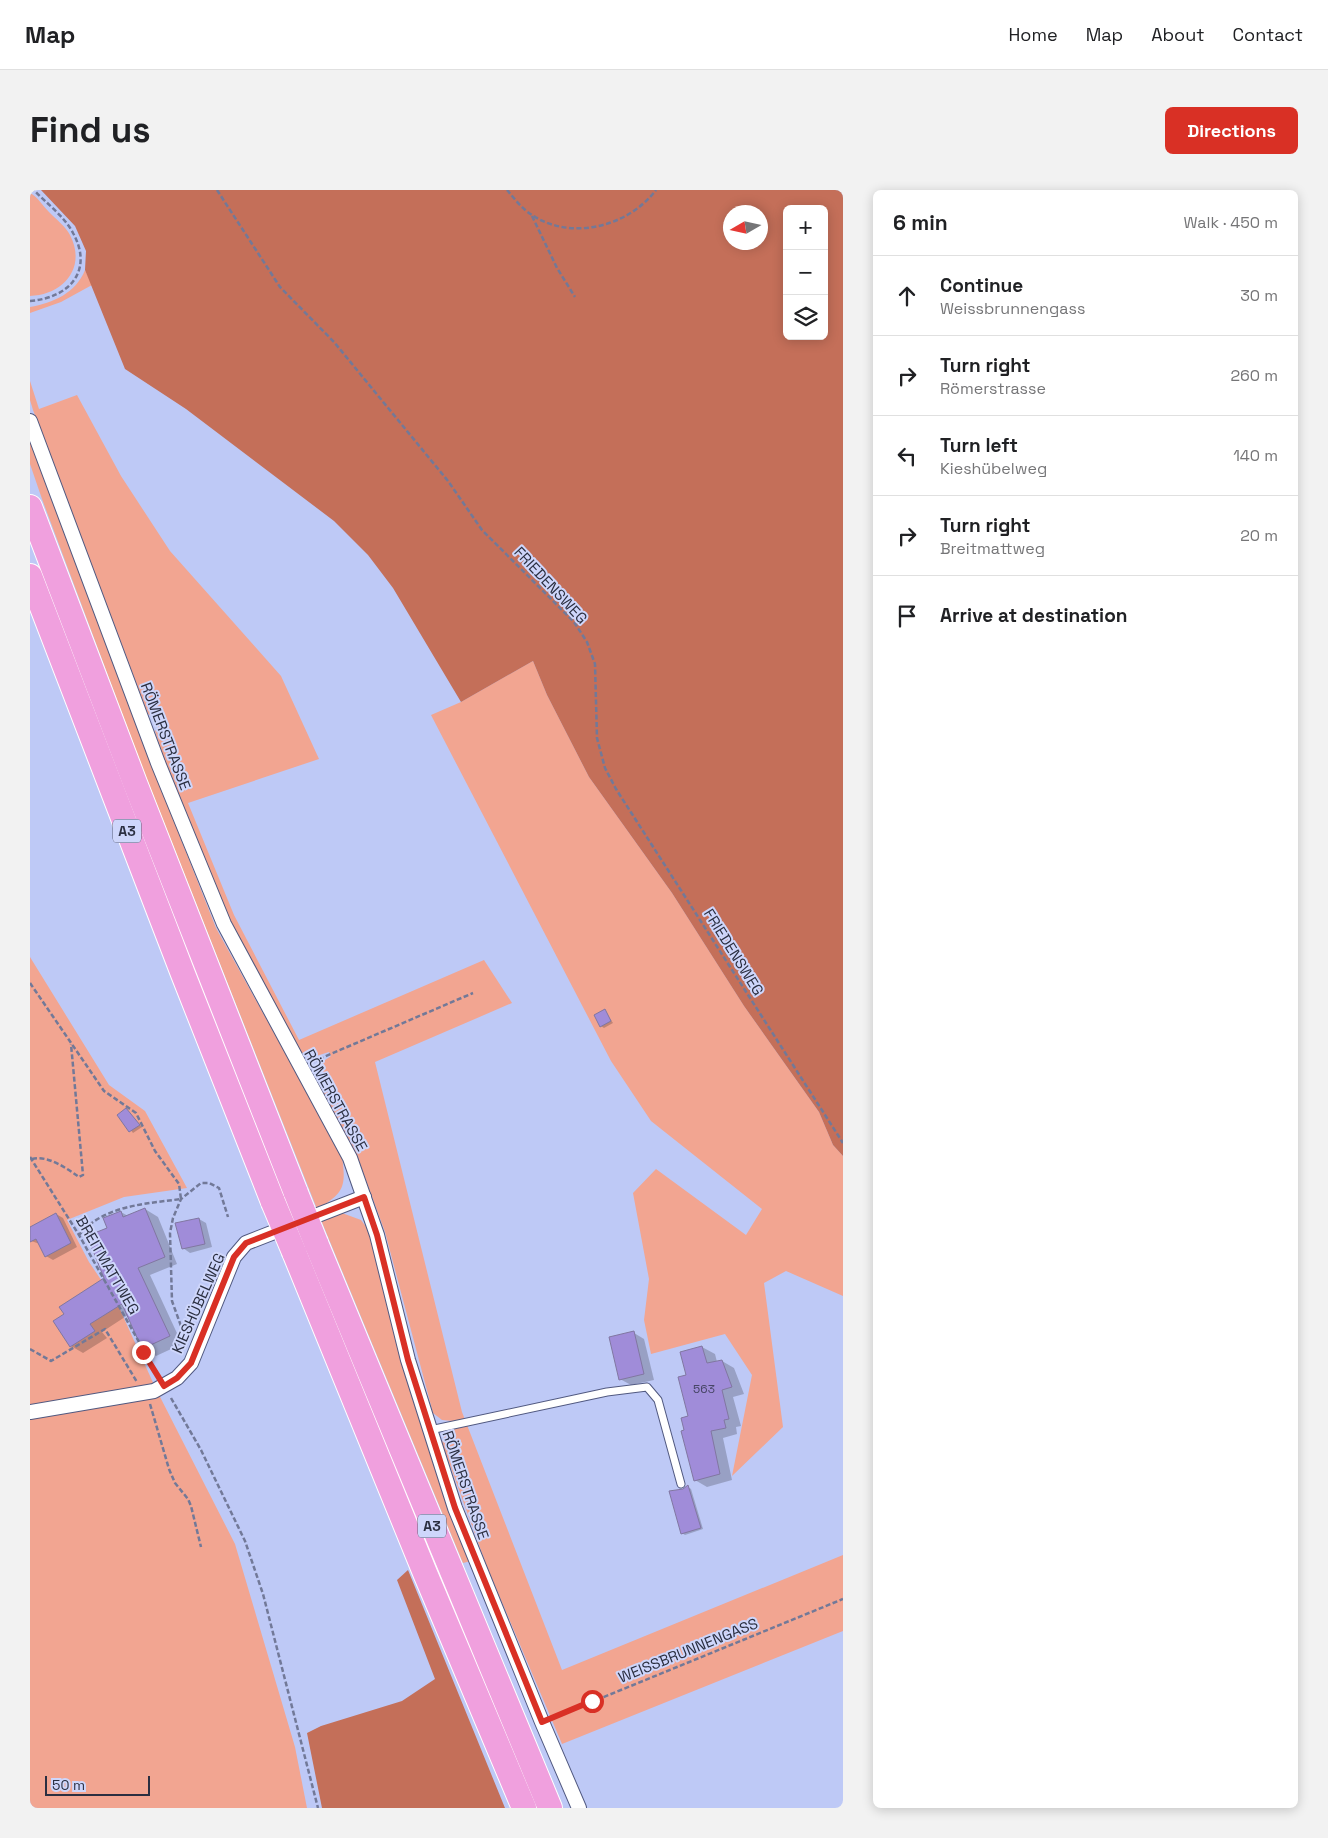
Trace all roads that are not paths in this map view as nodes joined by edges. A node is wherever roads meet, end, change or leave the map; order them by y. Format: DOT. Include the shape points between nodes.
graph roads {
  1 [pos="30,421"];
  2 [pos="30,507"];
  3 [pos="30,576"];
  4 [pos="364,1197"];
  5 [pos="30,1412"];
  6 [pos="430,1430"];
  7 [pos="681,1484"];
  8 [pos="524,1808"];
  9 [pos="550,1808"];
  10 [pos="579,1808"];
  1 -- 4 [label="street, RÖMERSTRASSE" via="158,763 224,924 350,1158"];
  2 -- 9 [label="highway, A3, bridge" via="296,1193"];
  3 -- 8 [label="highway, A3, bridge" via="273,1202"];
  4 -- 5 [label="street, KIESHÜBELWEG" via="246,1243 234,1257 191,1363 177,1378 146,1393"];
  4 -- 6 [label="street, RÖMERSTRASSE"];
  6 -- 7 [label="lane" via="607,1392 647,1387 658,1400"];
  6 -- 10 [label="street, RÖMERSTRASSE" via="458,1517"];
}
